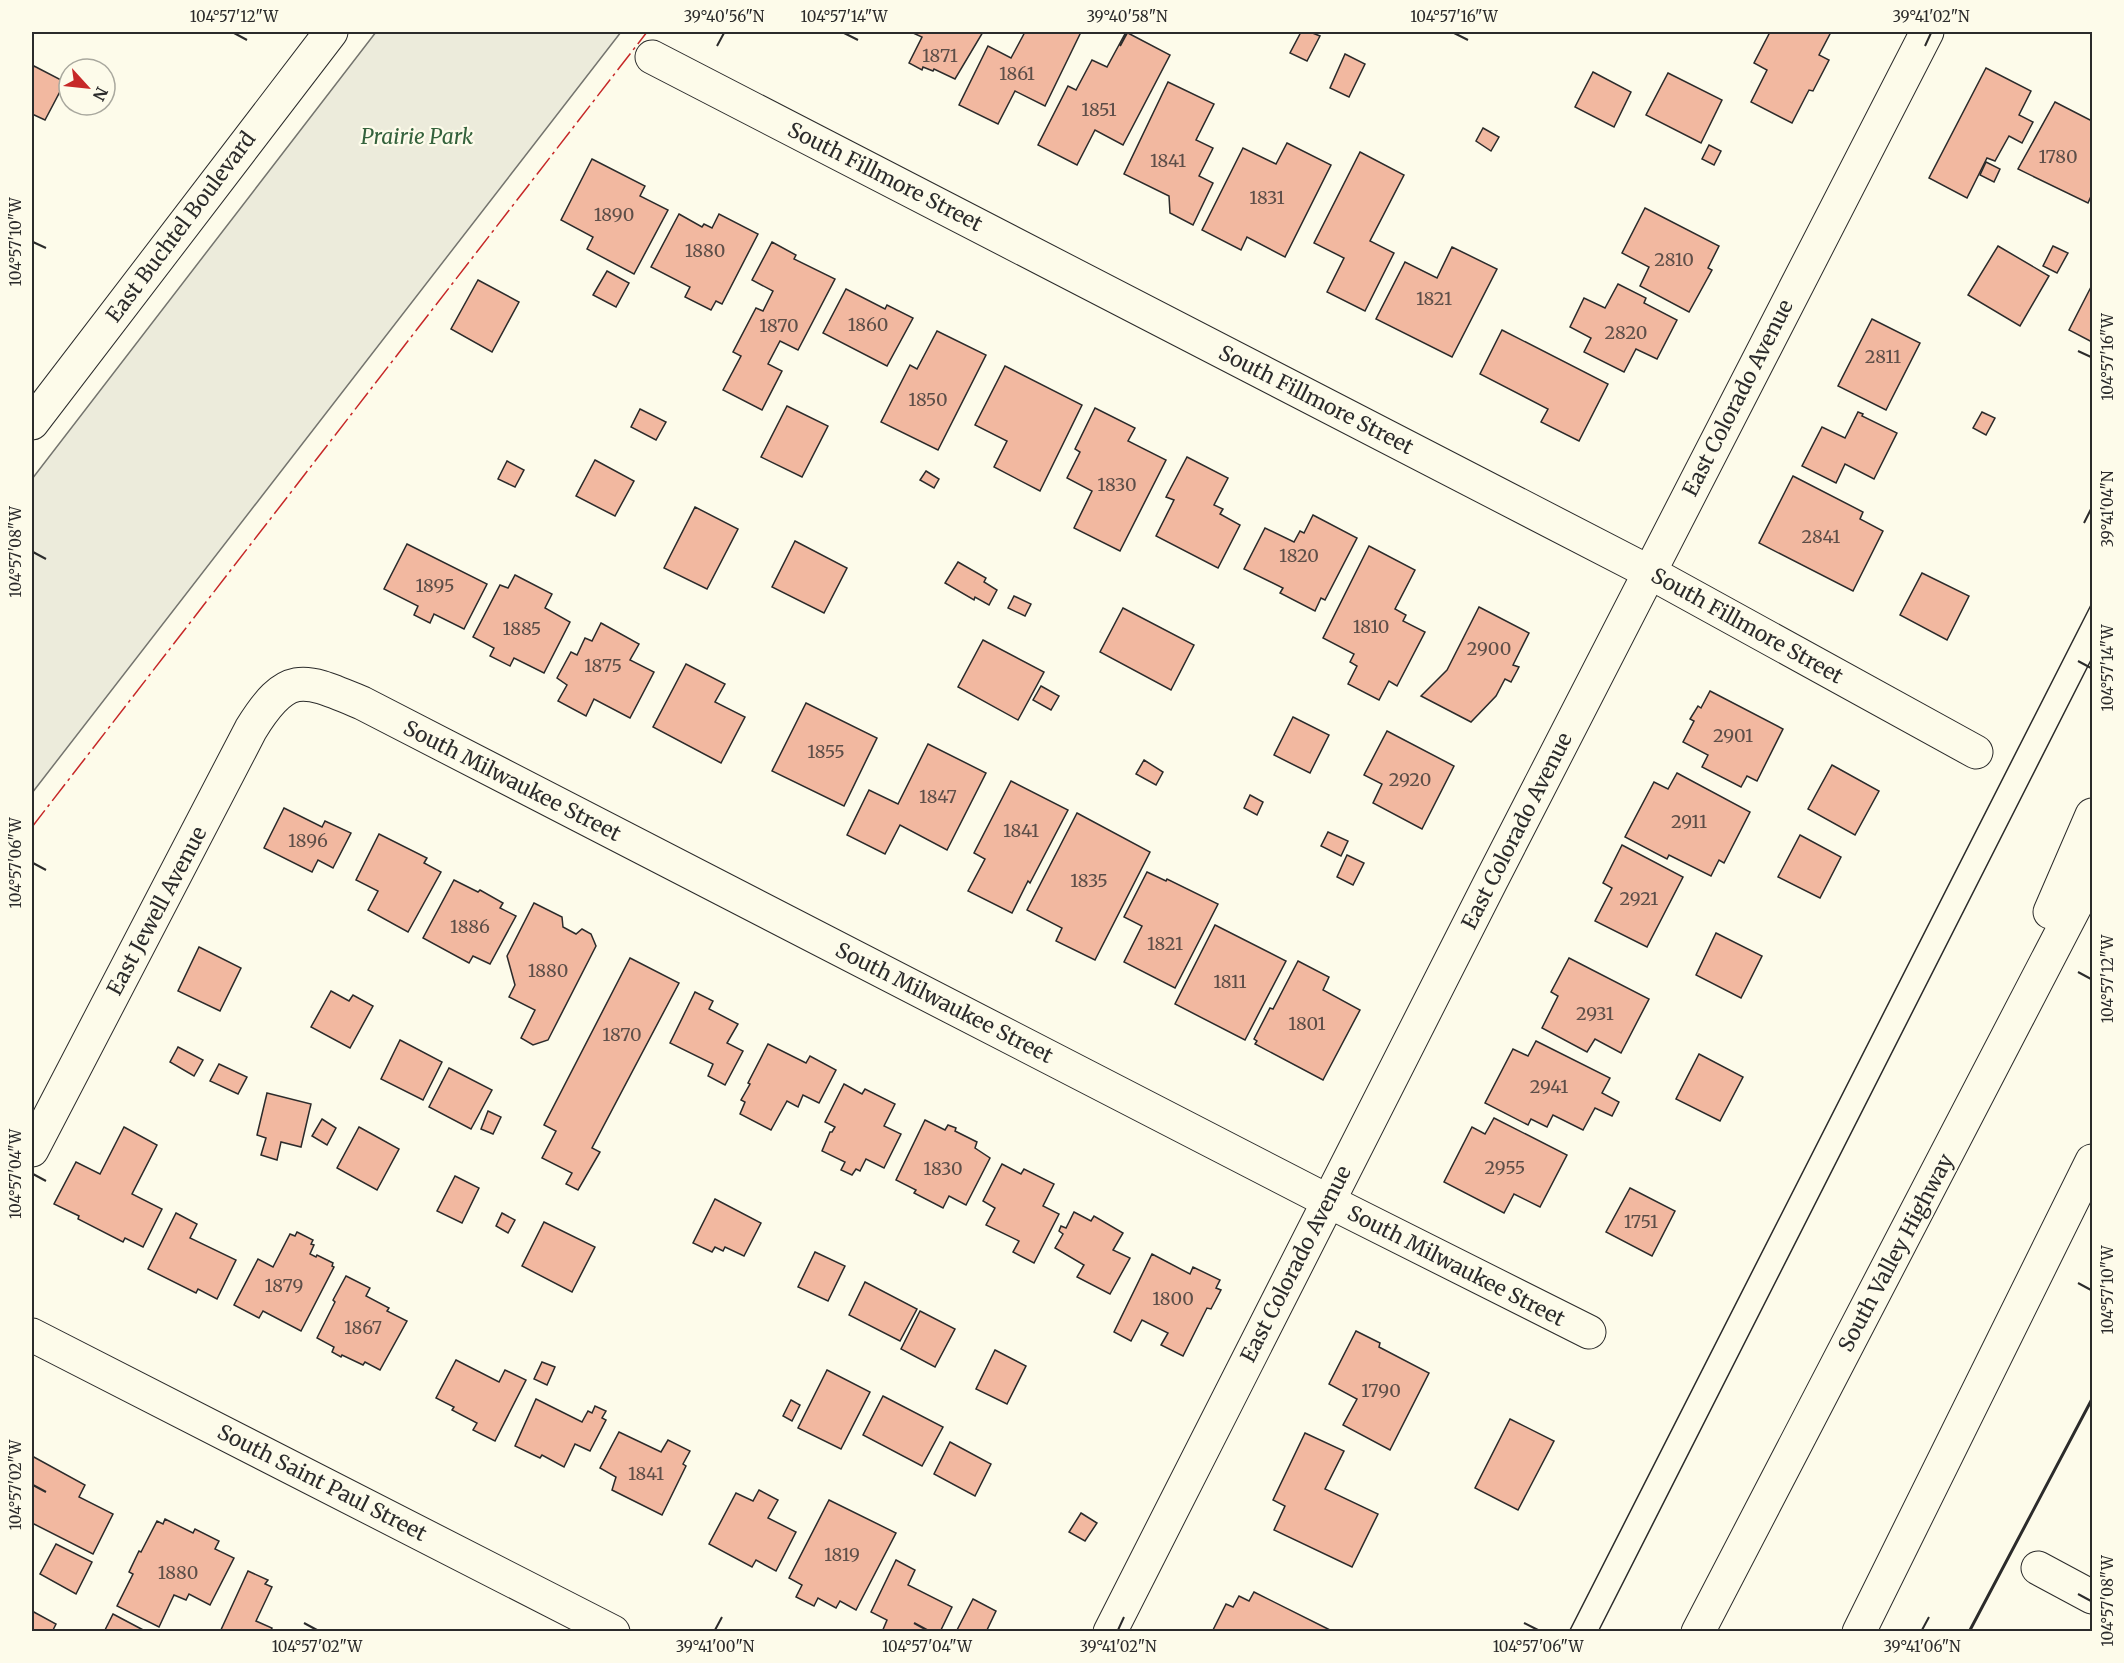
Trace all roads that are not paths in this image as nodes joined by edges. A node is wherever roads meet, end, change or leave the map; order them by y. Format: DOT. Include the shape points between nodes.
graph roads {
  1 [pos="331,32"];
  2 [pos="1927,32"];
  3 [pos="652,57"];
  4 [pos="32,423"];
  5 [pos="1649,572"];
  6 [pos="296,683"];
  7 [pos="1976,752"];
  8 [pos="2092,815"];
  9 [pos="2092,874"];
  10 [pos="32,1150"];
  11 [pos="2092,1161"];
  12 [pos="2092,1187"];
  13 [pos="1929,1189"];
  14 [pos="1328,1201"];
  15 [pos="1589,1332"];
  16 [pos="2007,1334"];
  17 [pos="32,1335"];
  18 [pos="2038,1568"];
  19 [pos="2092,1596"];
  20 [pos="613,1632"];
  21 [pos="1110,1632"];
  22 [pos="1698,1632"];
  23 [pos="1859,1632"];
  1 -- 4 [label="main road, East Buchtel Boulevard"];
  2 -- 5 [label="main road, East Colorado Avenue"];
  3 -- 5 [label="main road, South Fillmore Street"];
  5 -- 7 [label="main road, South Fillmore Street"];
  5 -- 14 [label="main road, East Colorado Avenue"];
  6 -- 10 [label="main road, East Jewell Avenue" via="278,694 251,729"];
  6 -- 14 [label="main road, South Milwaukee Street" via="324,688 362,704"];
  8 -- 13 [label="main road"];
  9 -- 13 [label="main road, South Valley Highway"];
  11 -- 16 [label="main road"];
  12 -- 16 [label="main road"];
  13 -- 22 [label="main road, South Valley Highway"];
  14 -- 15 [label="main road, South Milwaukee Street"];
  14 -- 21 [label="main road, East Colorado Avenue"];
  16 -- 23 [label="main road"];
  17 -- 20 [label="main road, South Saint Paul Street"];
  18 -- 19 [label="main road"];
}
